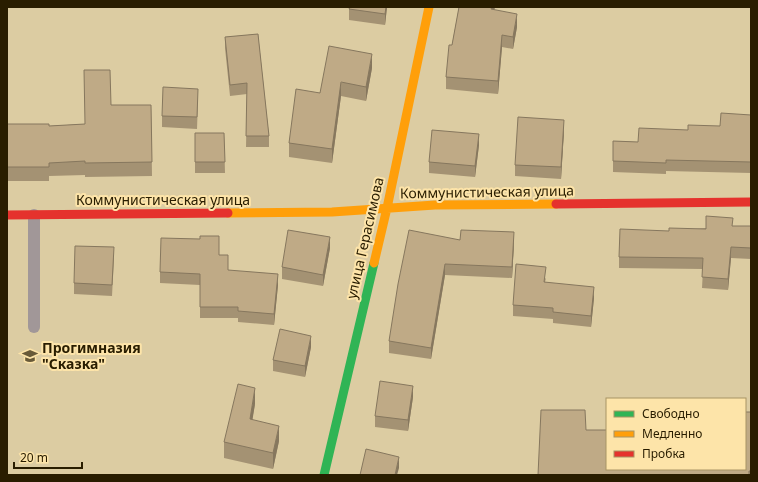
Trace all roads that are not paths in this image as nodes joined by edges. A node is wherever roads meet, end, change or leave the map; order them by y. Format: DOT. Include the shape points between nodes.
graph roads {
  1 [pos="430,7"];
  2 [pos="751,202"];
  3 [pos="387,208"];
  4 [pos="7,215"];
  5 [pos="34,215"];
  6 [pos="34,327"];
  7 [pos="324,475"];
  1 -- 3 [label="street, улица Герасимова"];
  2 -- 3 [label="street, Коммунистическая улица" via="435,205"];
  3 -- 5 [label="street, Коммунистическая улица" via="332,212"];
  3 -- 7 [label="street, улица Герасимова"];
  4 -- 5 [label="street, Коммунистическая улица"];
  5 -- 6 [label="lane"];
}
